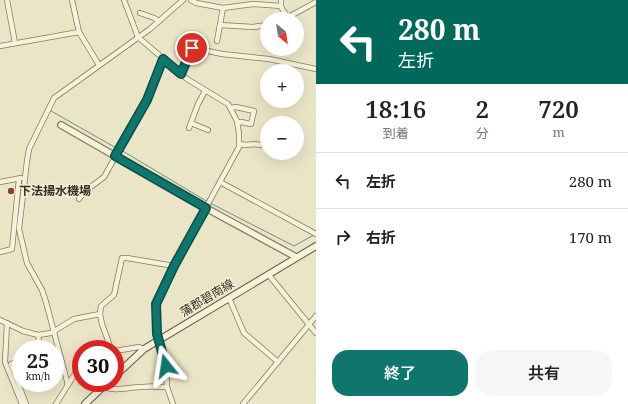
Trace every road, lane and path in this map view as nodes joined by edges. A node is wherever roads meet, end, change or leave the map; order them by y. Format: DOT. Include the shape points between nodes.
graph roads {
  1 [pos="7,0"];
  2 [pos="72,0"];
  3 [pos="124,0"];
  4 [pos="183,0"];
  5 [pos="191,0"];
  6 [pos="281,0"];
  7 [pos="316,2"];
  8 [pos="281,6"];
  9 [pos="223,8"];
  10 [pos="284,12"];
  11 [pos="297,12"];
  12 [pos="140,13"];
  13 [pos="159,21"];
  14 [pos="220,25"];
  15 [pos="260,26"];
  16 [pos="79,32"];
  17 [pos="138,37"];
  18 [pos="217,41"];
  19 [pos="15,43"];
  20 [pos="0,46"];
  21 [pos="163,59"];
  22 [pos="99,65"];
  23 [pos="316,70"];
  24 [pos="181,74"];
  25 [pos="205,91"];
  26 [pos="231,108"];
  27 [pos="238,122"];
  28 [pos="191,123"];
  29 [pos="61,125"];
  30 [pos="189,128"];
  31 [pos="208,130"];
  32 [pos="239,144"];
  33 [pos="260,145"];
  34 [pos="115,156"];
  35 [pos="19,178"];
  36 [pos="25,178"];
  37 [pos="0,182"];
  38 [pos="220,182"];
  39 [pos="79,199"];
  40 [pos="206,208"];
  41 [pos="316,234"];
  42 [pos="316,246"];
  43 [pos="0,252"];
  44 [pos="296,257"];
  45 [pos="174,266"];
  46 [pos="268,274"];
  47 [pos="229,298"];
  48 [pos="100,314"];
  49 [pos="316,316"];
  50 [pos="0,320"];
  51 [pos="7,323"];
  52 [pos="309,324"];
  53 [pos="53,331"];
  54 [pos="316,333"];
  55 [pos="38,335"];
  56 [pos="39,340"];
  57 [pos="107,340"];
  58 [pos="159,340"];
  59 [pos="144,349"];
  60 [pos="124,350"];
  61 [pos="278,362"];
  62 [pos="124,368"];
  63 [pos="72,379"];
  64 [pos="68,385"];
  65 [pos="167,387"];
  66 [pos="124,389"];
  67 [pos="22,392"];
  68 [pos="99,392"];
  69 [pos="89,403"];
  70 [pos="22,404"];
  71 [pos="26,404"];
  72 [pos="56,404"];
  73 [pos="173,404"];
  74 [pos="244,404"];
  1 -- 19 [label="street"];
  2 -- 16 [label="street"];
  3 -- 17 [label="street"];
  4 -- 13 [label="street"];
  5 -- 9 [label="street"];
  6 -- 8 [label="street"];
  7 -- 11 [label="street"];
  8 -- 9 [label="street" via="253,4"];
  8 -- 10 [label="street"];
  9 -- 14 [label="street"];
  12 -- 13 [label="street"];
  13 -- 17 [label="street"];
  14 -- 15 [label="street"];
  14 -- 18 [label="street"];
  16 -- 19 [label="street"];
  16 -- 22 [label="street"];
  17 -- 21 [label="street"];
  17 -- 22 [label="street"];
  19 -- 20 [label="street"];
  21 -- 24 [label="street"];
  21 -- 34 [label="street" via="147,100"];
  22 -- 36 [label="street" via="52,101 30,149"];
  23 -- 24 [label="street" via="269,59 194,48 191,49"];
  24 -- 25 [label="street"];
  25 -- 26 [label="street"];
  25 -- 28 [label="street"];
  26 -- 27 [label="street"];
  26 -- 27 [label="street" via="254,111 251,124"];
  27 -- 32 [label="street"];
  28 -- 30 [label="street"];
  28 -- 31 [label="street"];
  29 -- 34 [label="street"];
  32 -- 33 [label="street"];
  32 -- 38 [label="street"];
  34 -- 39 [label="street" via="104,177"];
  34 -- 40 [label="street"];
  35 -- 36 [label="street"];
  35 -- 37 [label="street"];
  35 -- 43 [label="street" via="12,249"];
  36 -- 53 [label="street" via="20,236 27,263 42,290"];
  38 -- 40 [label="street"];
  38 -- 41 [label="street"];
  40 -- 44 [label="street"];
  40 -- 45 [label="street"];
  42 -- 44 [label="main road, 蒲郡碧南線"];
  44 -- 46 [label="main road, 蒲郡碧南線"];
  45 -- 48 [label="street" via="122,258 114,295 101,306"];
  45 -- 58 [label="street" via="156,304"];
  46 -- 47 [label="main road, 蒲郡碧南線"];
  46 -- 52 [label="street"];
  47 -- 58 [label="main road, 蒲郡碧南線"];
  47 -- 61 [label="street" via="244,334"];
  48 -- 53 [label="street" via="74,319"];
  48 -- 57 [label="street"];
  49 -- 52 [label="street"];
  50 -- 51 [label="street"];
  51 -- 55 [label="street" via="24,332"];
  51 -- 70 [label="street" via="5,362"];
  52 -- 54 [label="street"];
  52 -- 61 [label="street"];
  53 -- 55 [label="street"];
  53 -- 64 [label="street"];
  55 -- 56 [label="street"];
  58 -- 59 [label="main road, 蒲郡碧南線"];
  58 -- 65 [label="street" via="166,366"];
  59 -- 60 [label="street" via="139,347"];
  59 -- 62 [label="main road, 蒲郡碧南線"];
  61 -- 74 [label="street"];
  63 -- 64 [label="street"];
  64 -- 72 [label="street"];
  65 -- 66 [label="street"];
  65 -- 73 [label="street"];
  67 -- 71 [label="street"];
  68 -- 69 [label="main road"];
}
